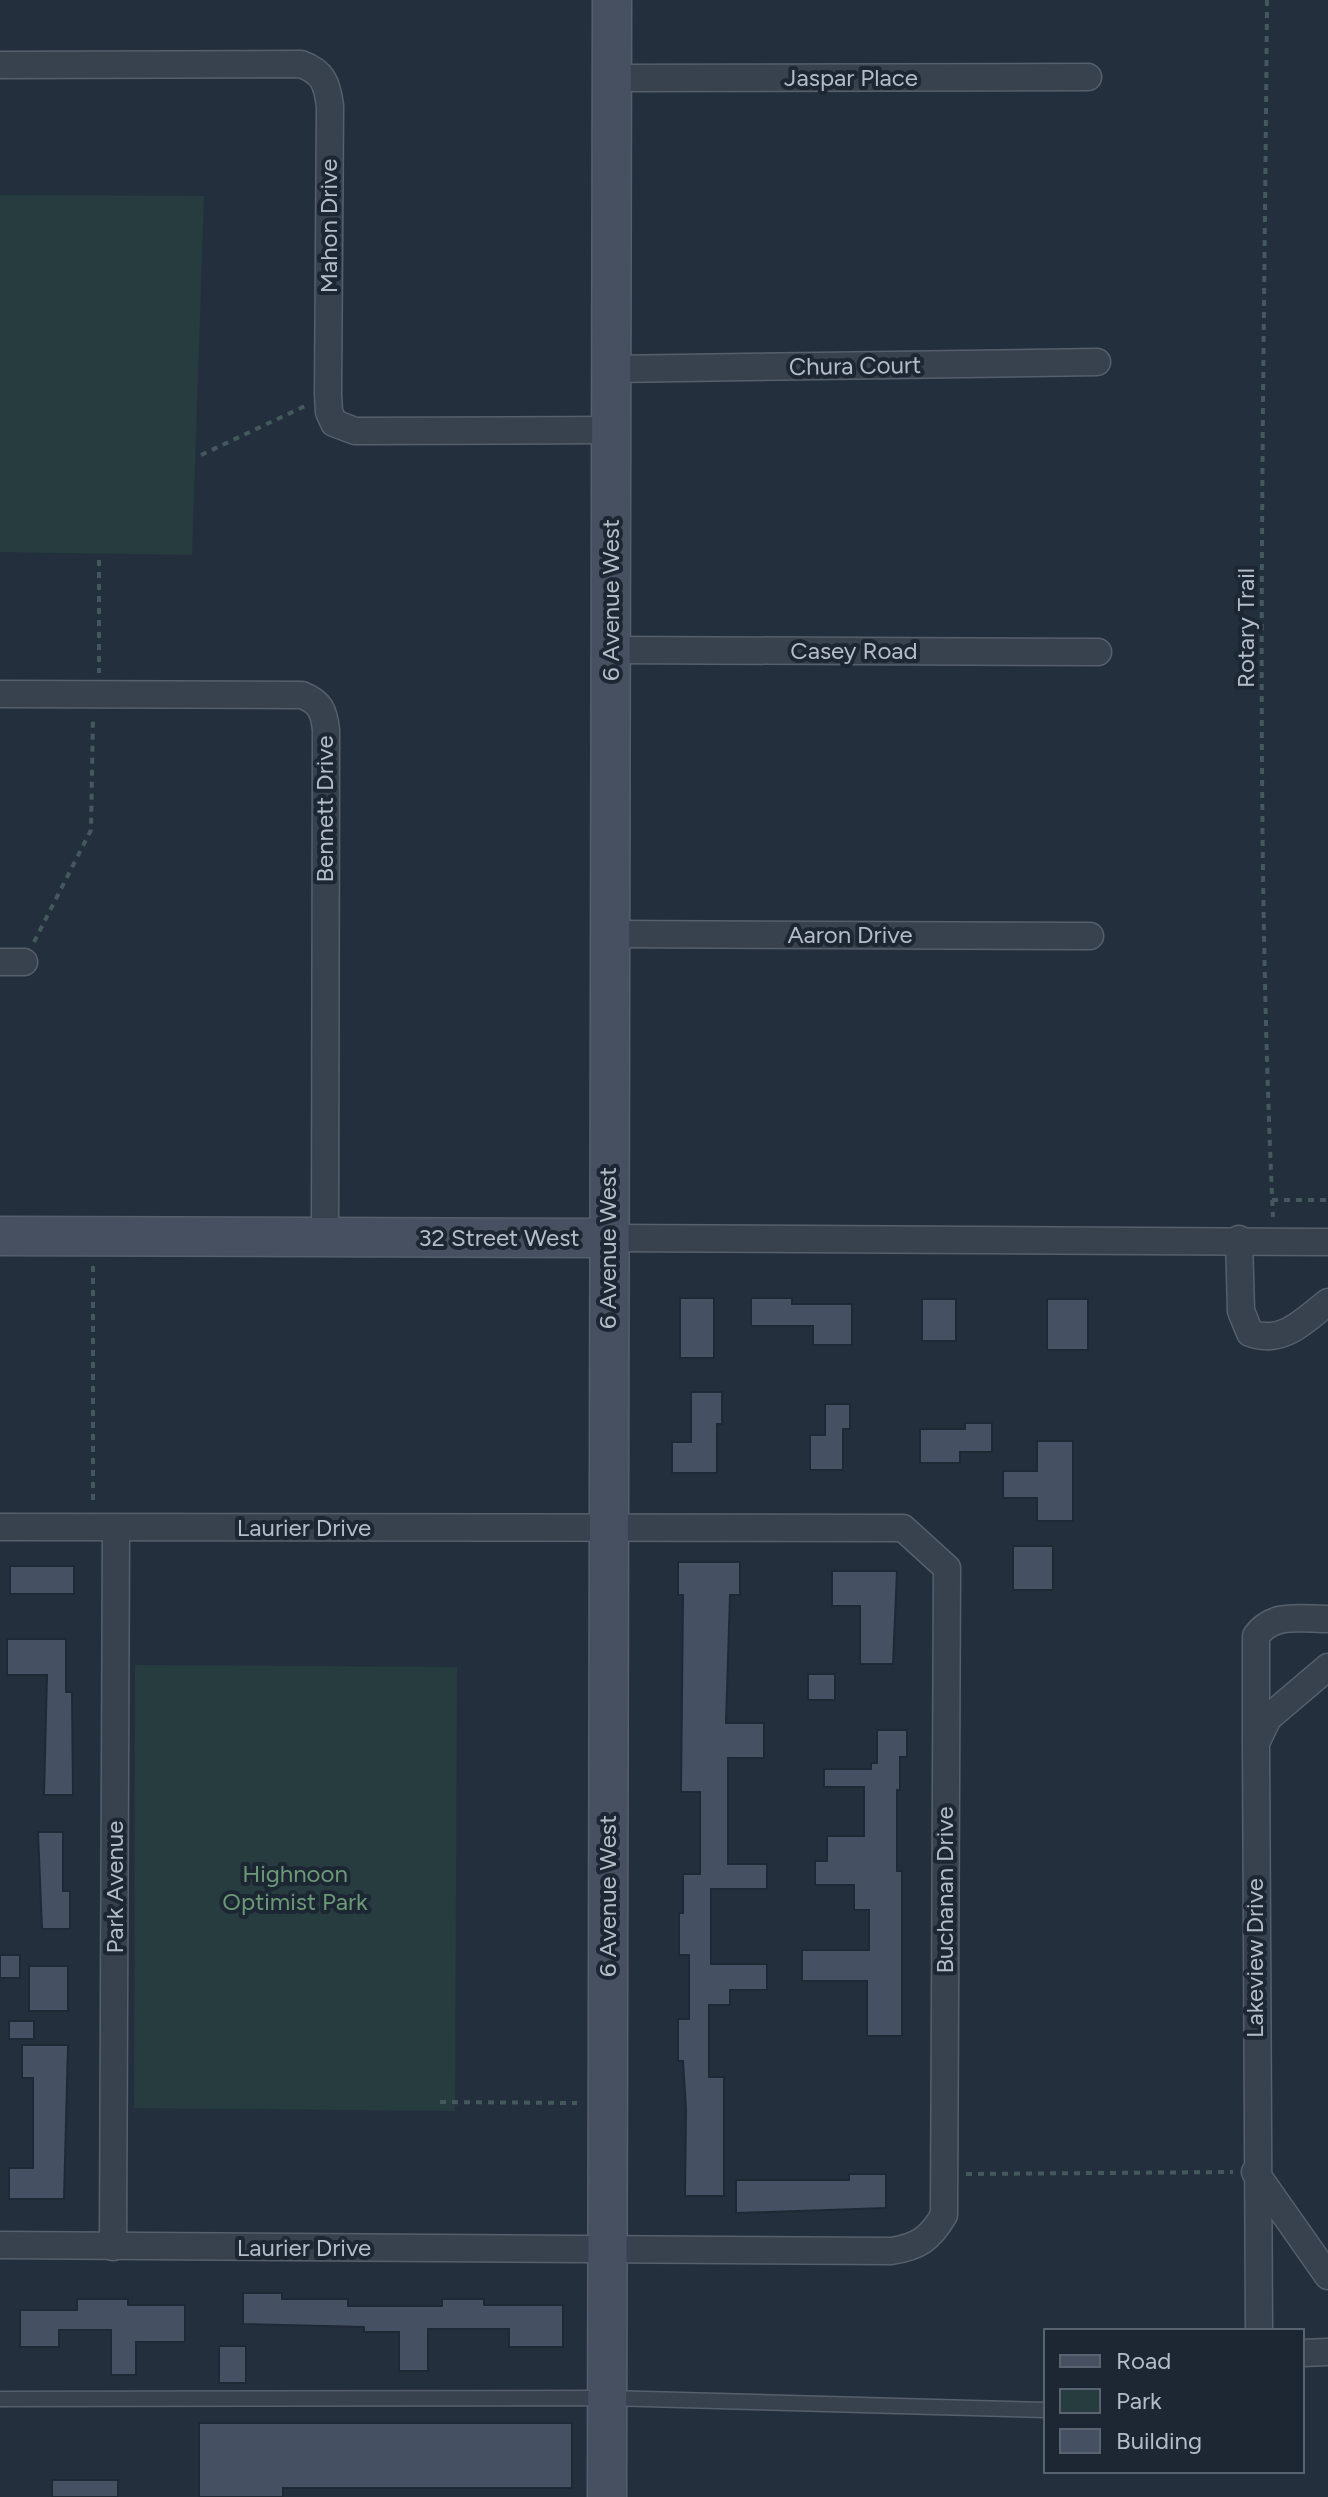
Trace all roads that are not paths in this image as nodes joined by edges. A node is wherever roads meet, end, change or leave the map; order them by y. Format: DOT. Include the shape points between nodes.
graph roads {
  1 [pos="612,0"];
  2 [pos="0,65"];
  3 [pos="1088,77"];
  4 [pos="614,78"];
  5 [pos="1097,362"];
  6 [pos="612,369"];
  7 [pos="612,430"];
  8 [pos="611,650"];
  9 [pos="1098,652"];
  10 [pos="0,694"];
  11 [pos="610,934"];
  12 [pos="1090,936"];
  13 [pos="0,1236"];
  14 [pos="325,1237"];
  15 [pos="608,1238"];
  16 [pos="1239,1239"];
  17 [pos="1328,1242"];
  18 [pos="1328,1302"];
  19 [pos="0,1527"];
  20 [pos="105,1528"];
  21 [pos="608,1530"];
  22 [pos="1328,1619"];
  23 [pos="1328,1667"];
  24 [pos="1256,1743"];
  25 [pos="1255,2172"];
  26 [pos="0,2245"];
  27 [pos="113,2247"];
  28 [pos="608,2251"];
  29 [pos="1328,2276"];
  30 [pos="1259,2329"];
  31 [pos="1328,2352"];
  32 [pos="1304,2353"];
  33 [pos="608,2398"];
  34 [pos="0,2399"];
  35 [pos="1044,2410"];
  36 [pos="607,2497"];
  1 -- 4 [label="street, 6 Avenue West"];
  2 -- 7 [label="street, Mahon Drive" via="301,64 322,75 330,106 328,394 334,423 355,431"];
  3 -- 4 [label="street, Jaspar Place"];
  4 -- 6 [label="street, 6 Avenue West"];
  5 -- 6 [label="street, Chura Court"];
  6 -- 7 [label="street, 6 Avenue West"];
  7 -- 8 [label="street, 6 Avenue West"];
  8 -- 9 [label="street, Casey Road"];
  8 -- 11 [label="street, 6 Avenue West"];
  10 -- 14 [label="street, Bennett Drive" via="302,695 316,701 325,715"];
  11 -- 12 [label="street, Aaron Drive"];
  11 -- 15 [label="street, 6 Avenue West"];
  13 -- 14 [label="street, 32 Street West"];
  14 -- 15 [label="street, 32 Street West"];
  15 -- 16 [label="street, 32 Street West"];
  15 -- 21 [label="street, 6 Avenue West"];
  16 -- 17 [label="street, 32 Street West"];
  16 -- 18 [label="street" via="1241,1311 1250,1333 1265,1339 1289,1333"];
  19 -- 20 [label="street, Laurier Drive"];
  20 -- 21 [label="street, Laurier Drive"];
  20 -- 27 [label="street, Park Avenue"];
  21 -- 28 [label="street, 6 Avenue West"];
  21 -- 28 [label="street, Buchanan Drive" via="903,1528 947,1568 944,2215 933,2234 915,2247 891,2251"];
  22 -- 24 [label="street, Lakeview Drive" via="1277,1619 1263,1625 1256,1636"];
  23 -- 24 [label="street" via="1268,1718"];
  24 -- 25 [label="street, Lakeview Drive"];
  25 -- 29 [label="street"];
  25 -- 30 [label="street, Lakeview Drive"];
  26 -- 27 [label="street, Laurier Drive"];
  27 -- 28 [label="street, Laurier Drive"];
  28 -- 33 [label="street, 6 Avenue West"];
  31 -- 32 [label="street"];
  33 -- 34 [label="lane"];
  33 -- 35 [label="lane"];
  33 -- 36 [label="street, 6 Avenue West"];
}
